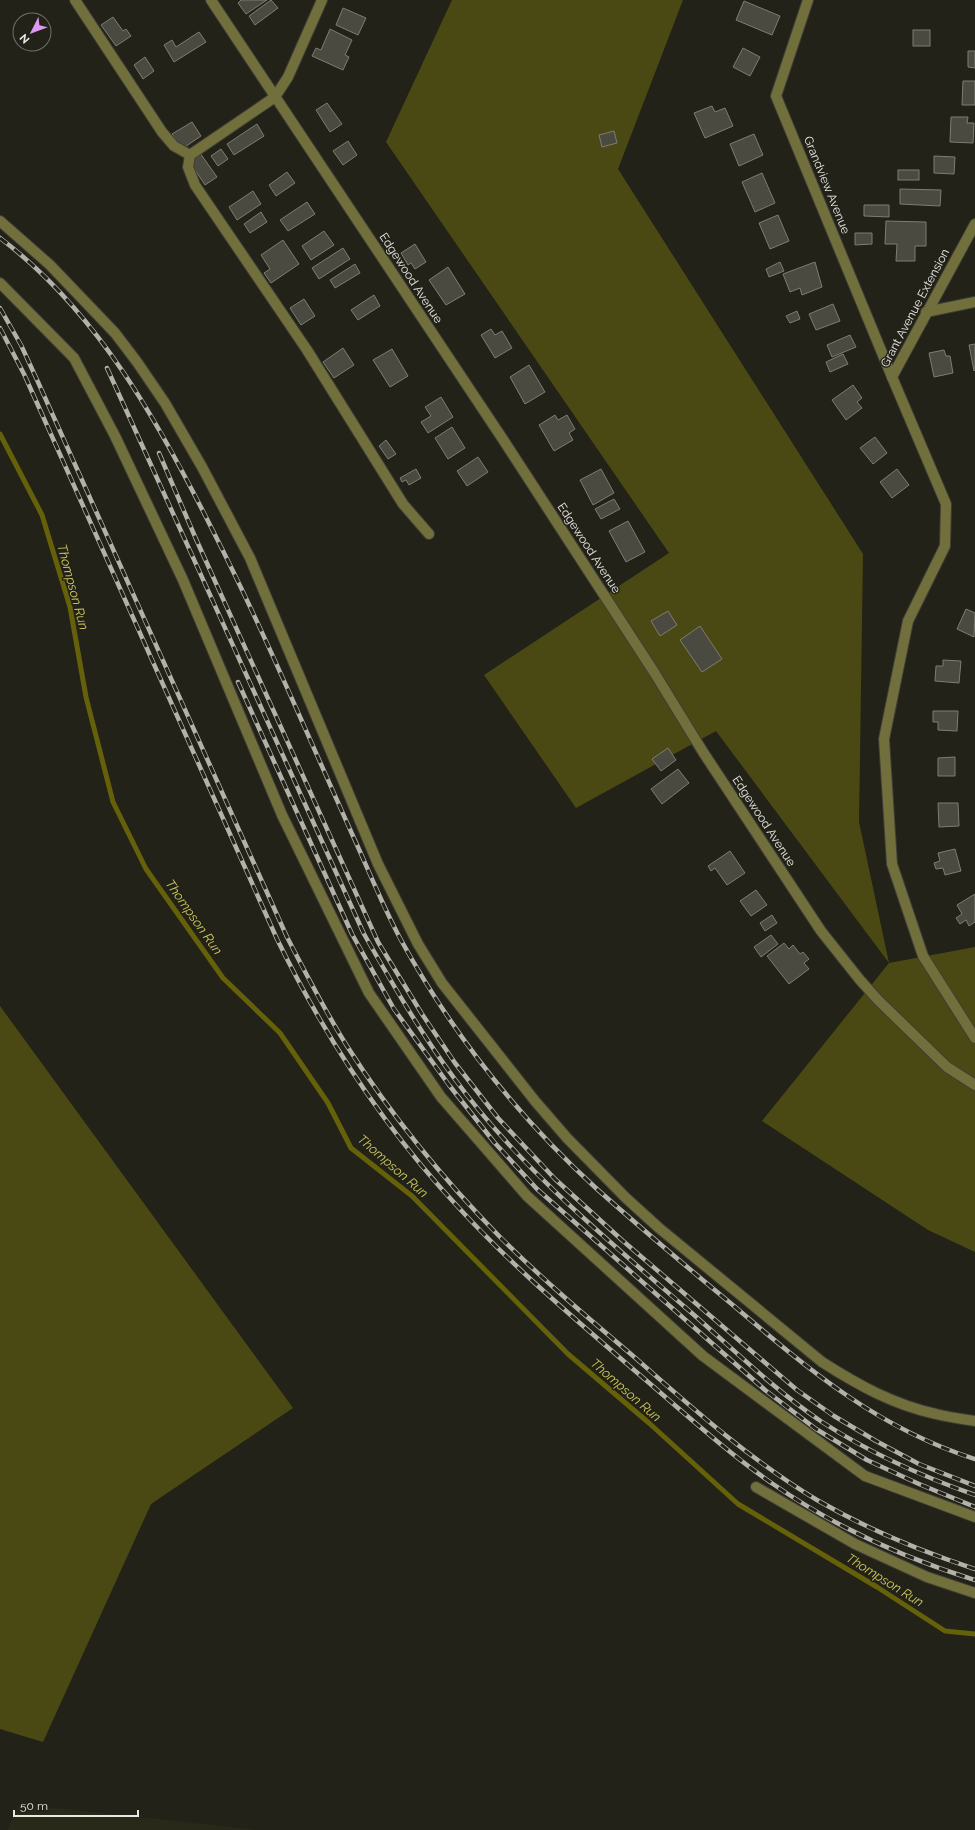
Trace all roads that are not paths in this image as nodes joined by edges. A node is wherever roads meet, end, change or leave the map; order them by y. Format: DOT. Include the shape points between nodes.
graph roads {
  1 [pos="75,0"];
  2 [pos="211,0"];
  3 [pos="322,0"];
  4 [pos="808,0"];
  5 [pos="275,97"];
  6 [pos="190,155"];
  7 [pos="0,221"];
  8 [pos="975,224"];
  9 [pos="0,283"];
  10 [pos="975,302"];
  11 [pos="926,312"];
  12 [pos="892,377"];
  13 [pos="429,534"];
  14 [pos="975,1038"];
  15 [pos="975,1085"];
  16 [pos="975,1421"];
  17 [pos="756,1487"];
  18 [pos="975,1517"];
  19 [pos="975,1593"];
  1 -- 6 [label="street" via="165,136 174,146"];
  2 -- 5 [label="street, Edgewood Avenue"];
  3 -- 5 [label="street" via="288,77"];
  4 -- 12 [label="street, Grandview Avenue" via="776,96"];
  5 -- 6 [label="street"];
  5 -- 15 [label="street, Edgewood Avenue" via="512,454 821,931 878,1000 947,1066"];
  6 -- 13 [label="street" via="188,167 195,186 307,350 403,504"];
  7 -- 16 [label="street" via="50,265 114,333 138,362 165,404 206,474 250,558 355,813 401,912 442,983 534,1101 567,1138 659,1228 822,1362 886,1398 935,1414"];
  8 -- 11 [label="street, Grant Avenue Extension"];
  9 -- 18 [label="street" via="74,358 115,436 179,573 282,815 369,994 441,1097 527,1196 703,1356 865,1476"];
  10 -- 11 [label="street"];
  11 -- 12 [label="street, Grant Avenue Extension"];
  12 -- 14 [label="street, Grant Avenue Extension" via="946,504 945,546 908,621 884,739 892,864 923,956"];
  17 -- 19 [label="street" via="855,1544 927,1577"];
}
